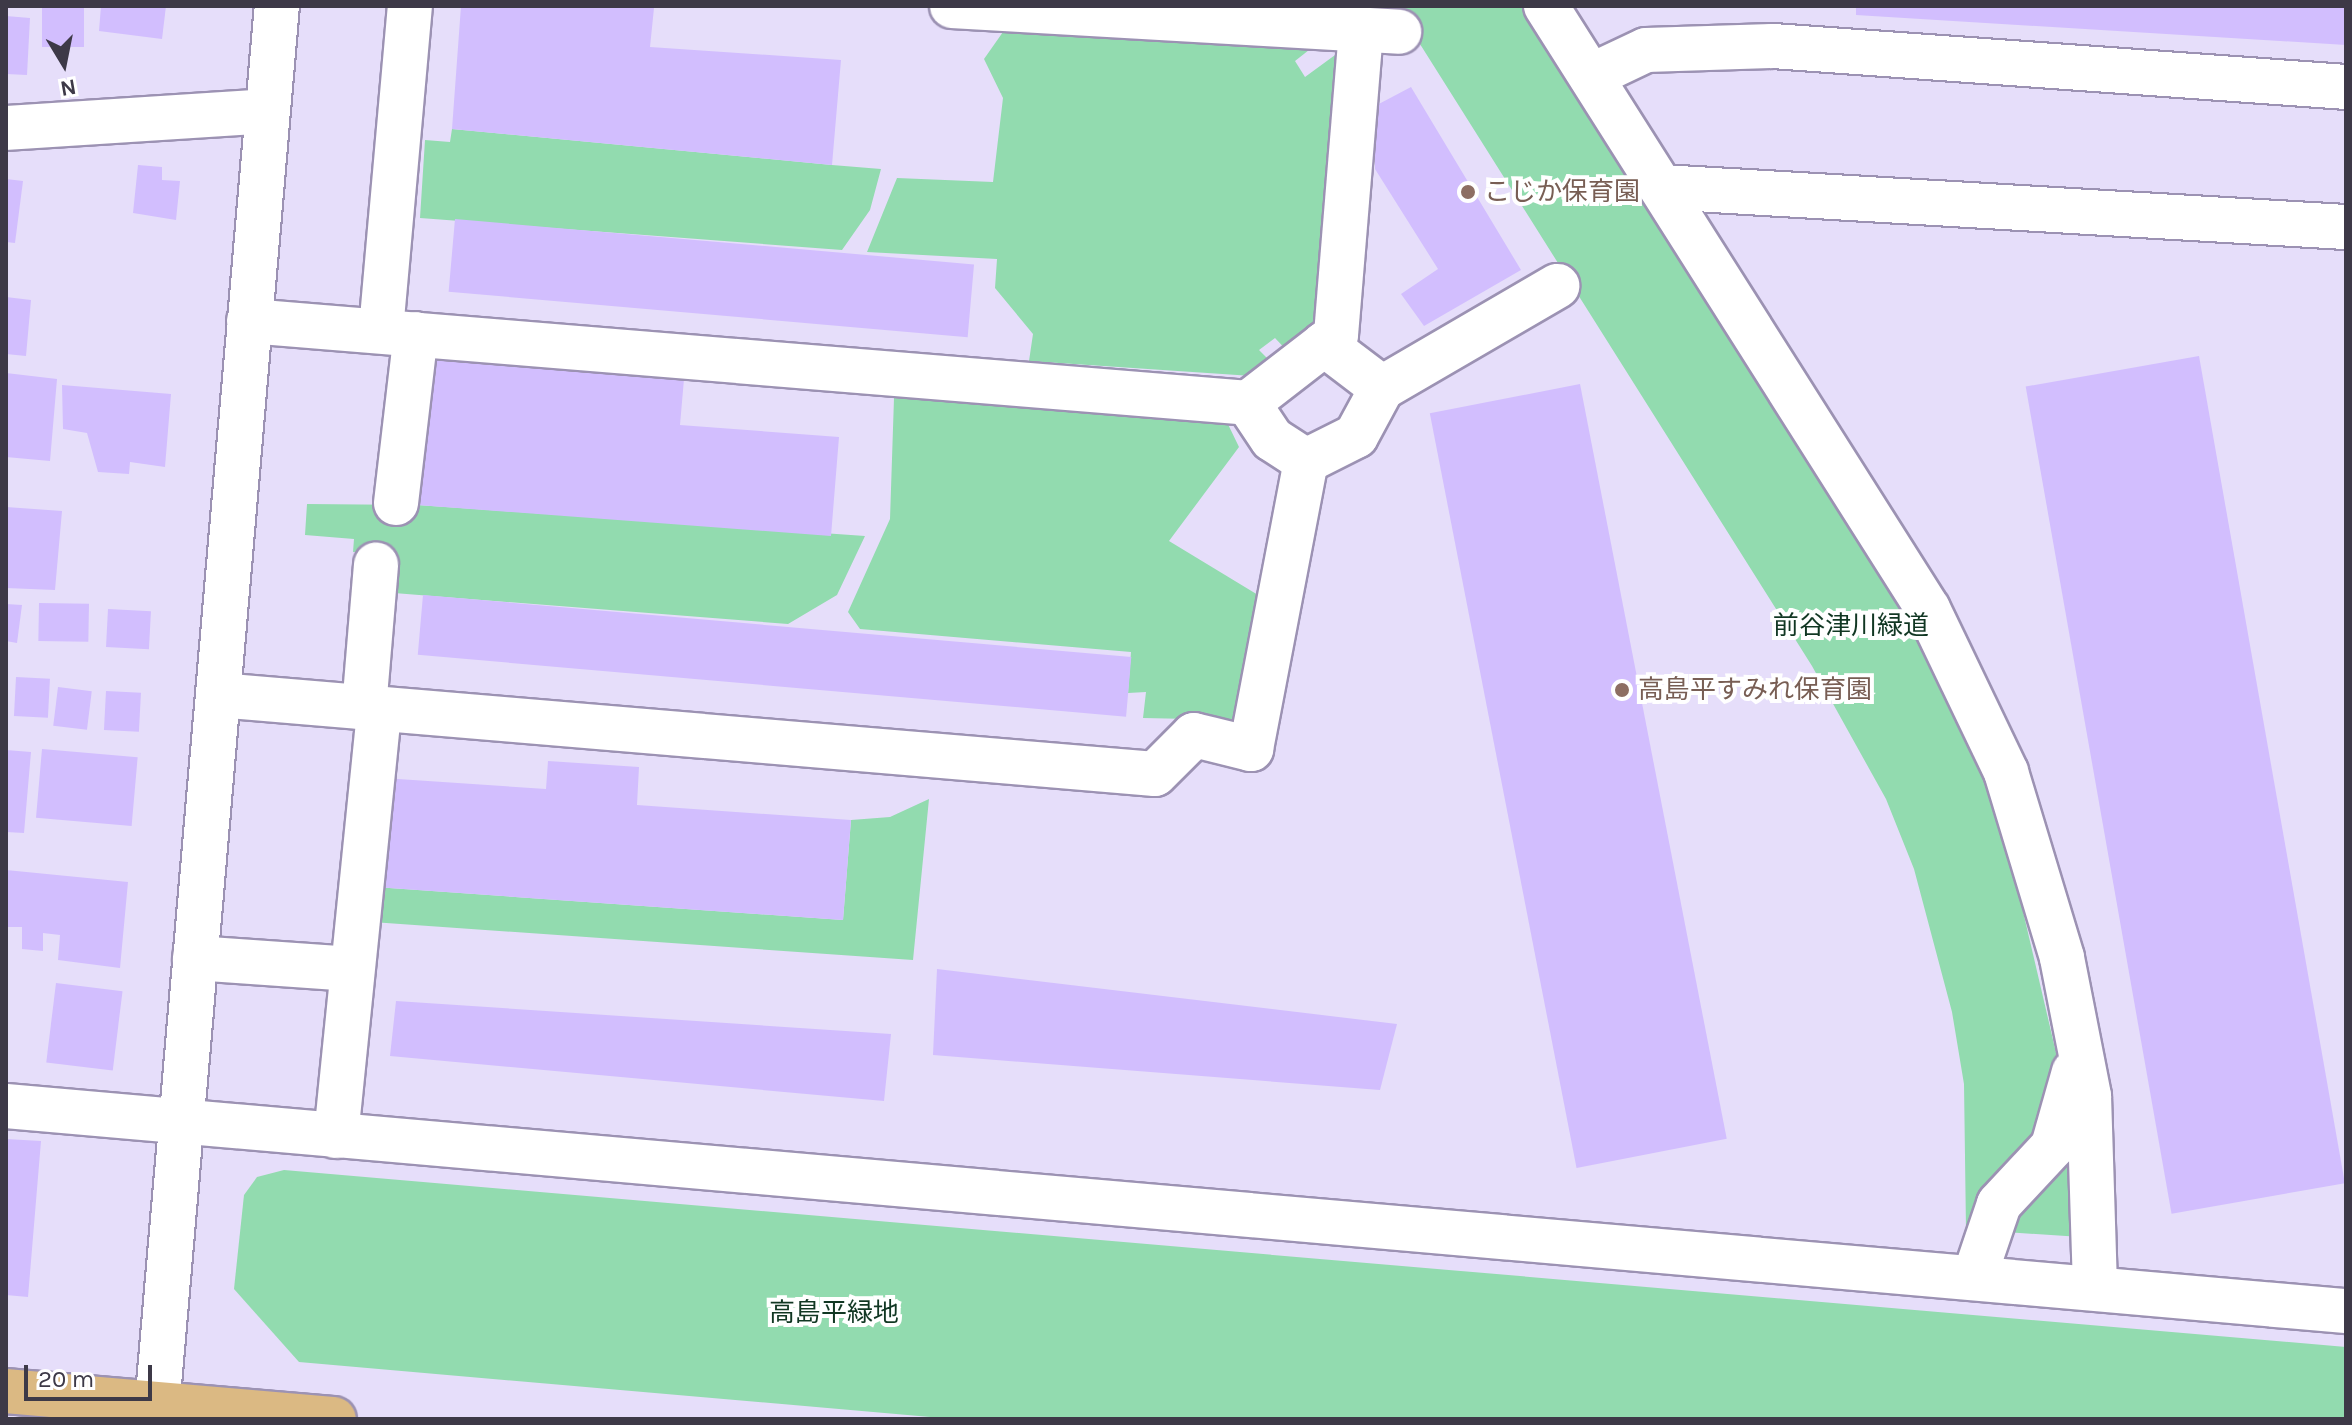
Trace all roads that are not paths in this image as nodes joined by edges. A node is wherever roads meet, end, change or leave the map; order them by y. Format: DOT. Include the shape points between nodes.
graph roads {
  1 [pos="277,6"];
  2 [pos="410,6"];
  3 [pos="952,6"];
  4 [pos="1546,6"];
  5 [pos="1591,76"];
  6 [pos="2346,87"];
  7 [pos="267,111"];
  8 [pos="6,128"];
  9 [pos="1662,187"];
  10 [pos="2346,227"];
  11 [pos="1557,286"];
  12 [pos="249,321"];
  13 [pos="398,332"];
  14 [pos="1324,344"];
  15 [pos="1382,388"];
  16 [pos="1248,403"];
  17 [pos="1306,461"];
  18 [pos="396,503"];
  19 [pos="376,564"];
  20 [pos="218,695"];
  21 [pos="372,709"];
  22 [pos="195,958"];
  23 [pos="352,969"];
  24 [pos="2077,1037"];
  25 [pos="6,1106"];
  26 [pos="181,1123"];
  27 [pos="336,1136"];
  28 [pos="1974,1278"];
  29 [pos="2095,1288"];
  30 [pos="2346,1311"];
  31 [pos="6,1391"];
  32 [pos="157,1411"];
  33 [pos="334,1419"];
  1 -- 7 [label="street"];
  2 -- 13 [label="street"];
  3 -- 14 [label="street" via="1380,30 1336,335"];
  4 -- 5 [label="street"];
  5 -- 6 [label="street" via="1646,50 1773,46"];
  5 -- 9 [label="street"];
  7 -- 8 [label="street"];
  7 -- 12 [label="street"];
  9 -- 10 [label="street"];
  9 -- 24 [label="street" via="1928,609 1970,689 2038,863"];
  11 -- 15 [label="street"];
  12 -- 13 [label="street"];
  12 -- 20 [label="street"];
  13 -- 16 [label="street"];
  13 -- 18 [label="street"];
  14 -- 15 [label="street"];
  14 -- 16 [label="street"];
  15 -- 17 [label="street" via="1356,436"];
  16 -- 17 [label="street" via="1272,439"];
  17 -- 21 [label="street" via="1251,749 1194,735 1155,774"];
  19 -- 21 [label="street"];
  20 -- 21 [label="street"];
  20 -- 22 [label="street"];
  21 -- 23 [label="street"];
  22 -- 23 [label="street"];
  22 -- 26 [label="street"];
  23 -- 27 [label="street"];
  24 -- 28 [label="street" via="2064,1122 2038,1168 1999,1204"];
  24 -- 29 [label="street" via="2094,1157"];
  25 -- 26 [label="street"];
  26 -- 27 [label="street"];
  26 -- 32 [label="street"];
  27 -- 28 [label="street"];
  28 -- 29 [label="street"];
  29 -- 30 [label="street"];
  31 -- 32 [label="main road"];
  32 -- 33 [label="main road"];
}
